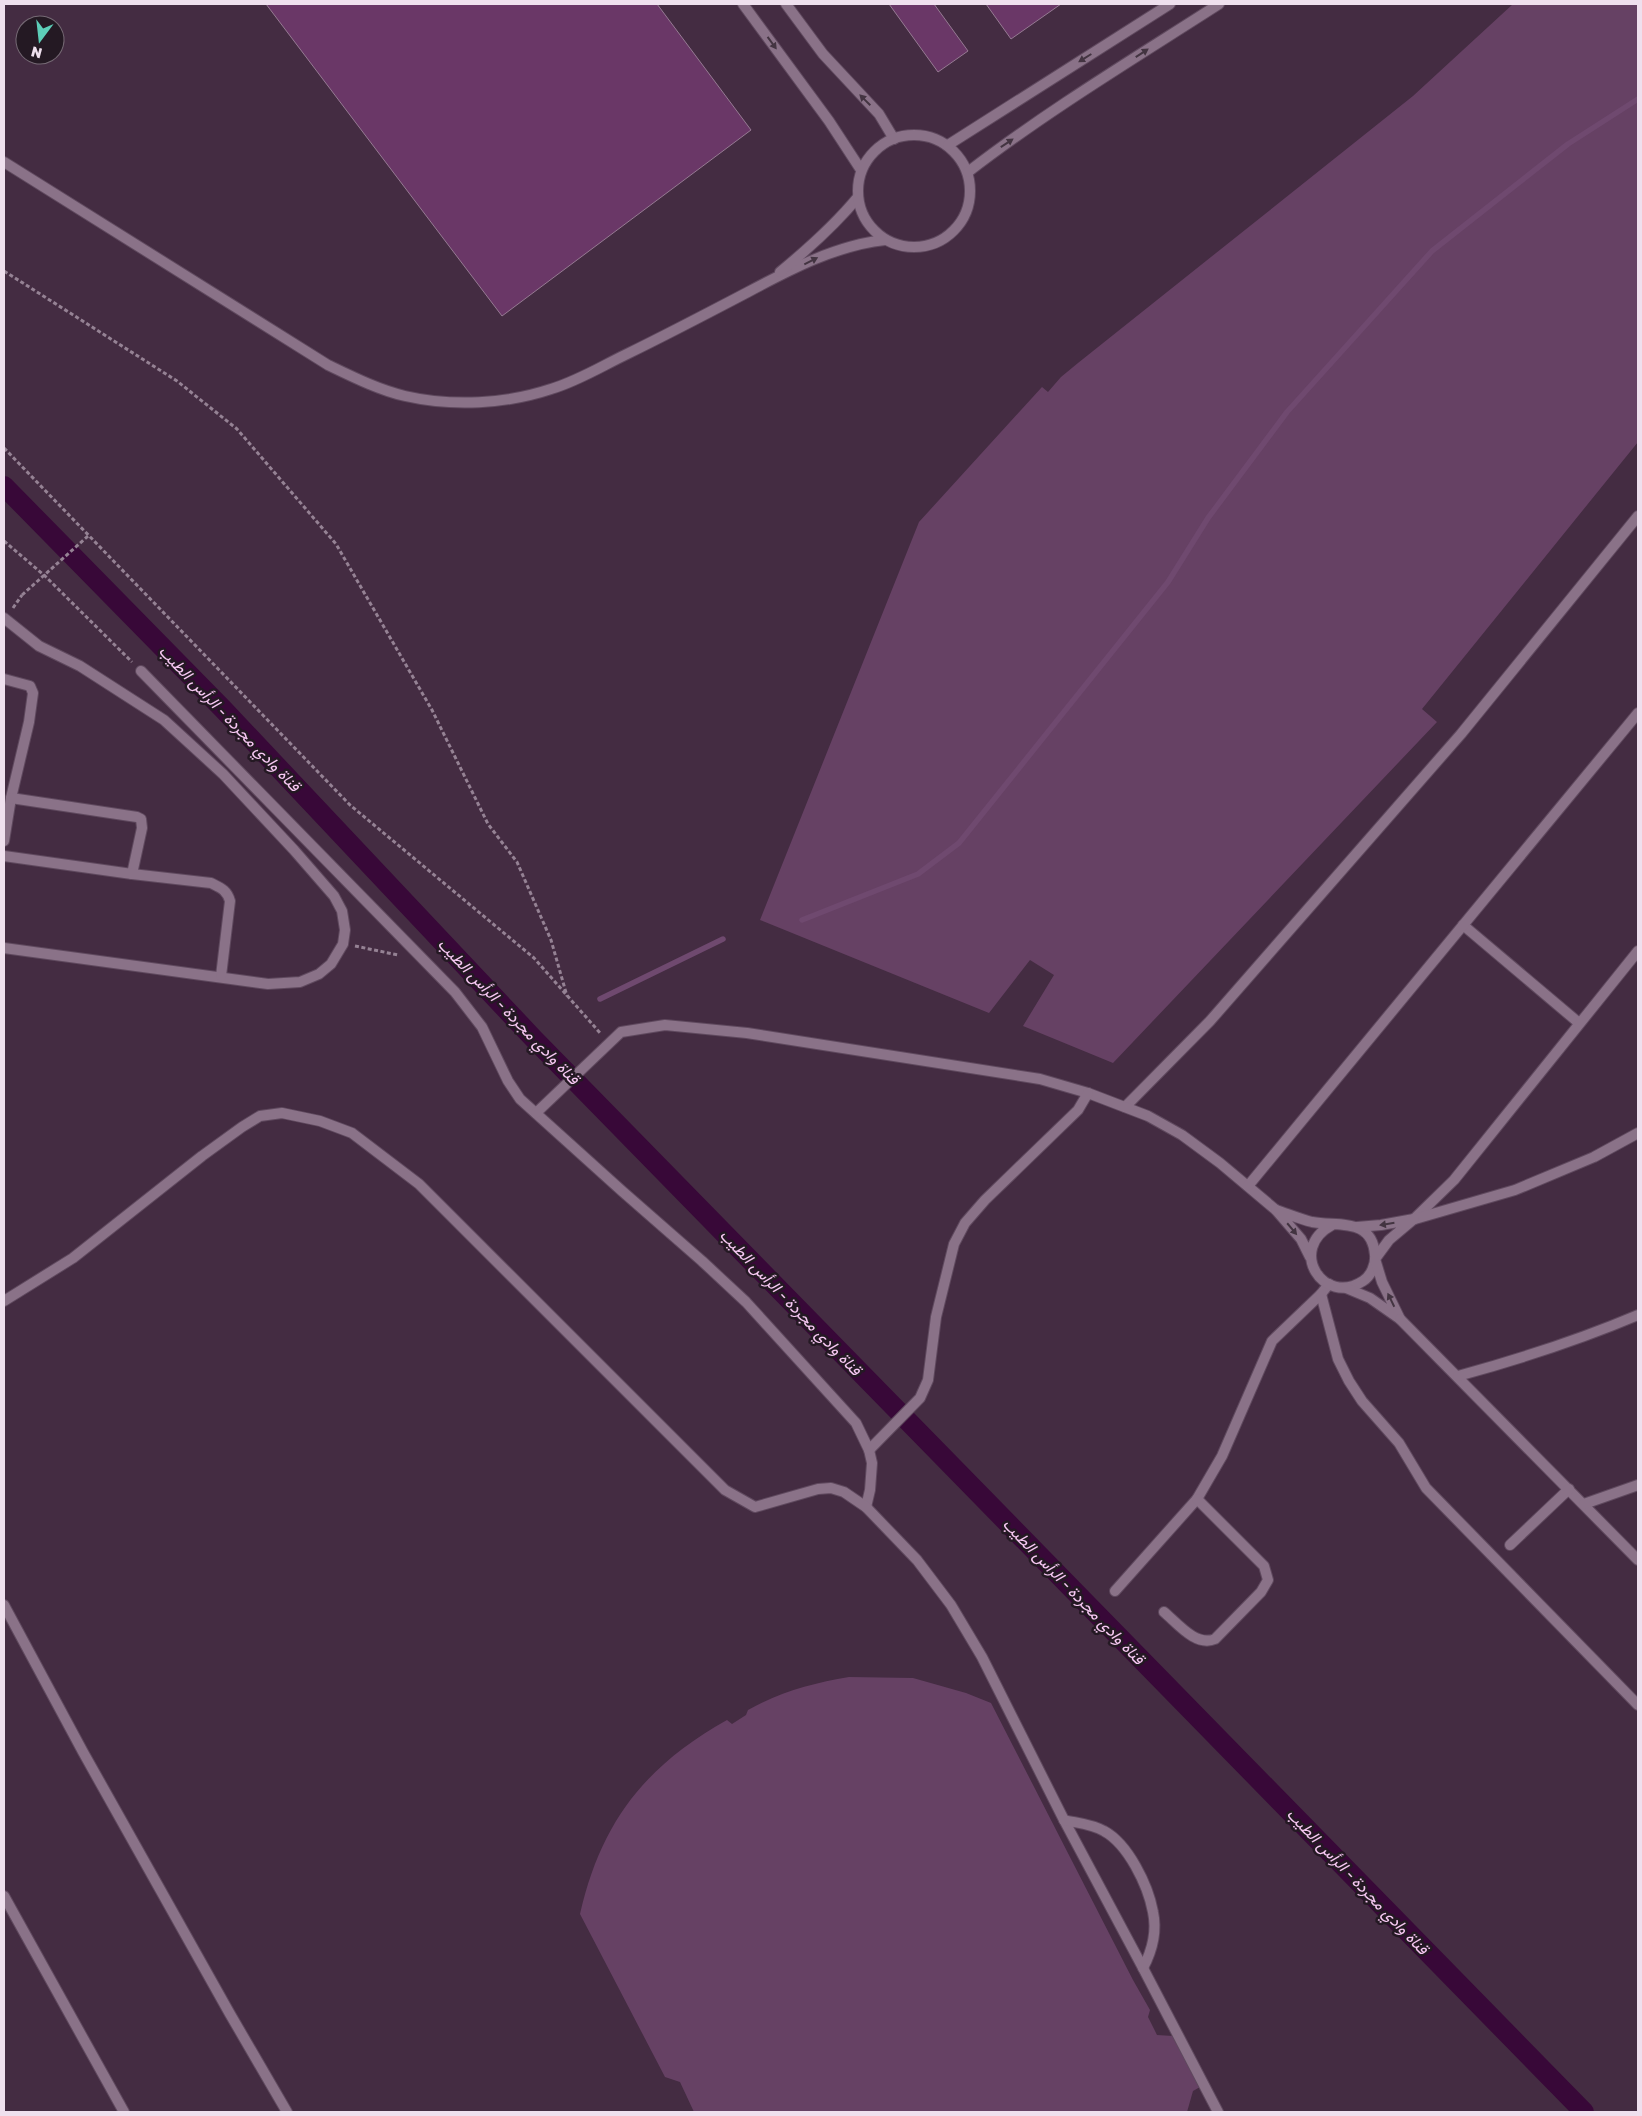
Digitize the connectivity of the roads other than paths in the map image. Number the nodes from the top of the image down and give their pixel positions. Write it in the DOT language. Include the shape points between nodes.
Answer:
graph roads {
  1 [pos="743,4"];
  2 [pos="786,4"];
  3 [pos="1170,4"];
  4 [pos="1219,4"];
  5 [pos="894,139"];
  6 [pos="948,146"];
  7 [pos="4,162"];
  8 [pos="860,170"];
  9 [pos="968,172"];
  10 [pos="858,197"];
  11 [pos="885,240"];
  12 [pos="767,282"];
  13 [pos="1638,516"];
  14 [pos="4,618"];
  15 [pos="142,671"];
  16 [pos="4,679"];
  17 [pos="1638,713"];
  18 [pos="11,798"];
  19 [pos="4,841"];
  20 [pos="4,856"];
  21 [pos="132,874"];
  22 [pos="1463,925"];
  23 [pos="4,948"];
  24 [pos="1638,951"];
  25 [pos="221,976"];
  26 [pos="1579,1023"];
  27 [pos="1088,1093"];
  28 [pos="1125,1107"];
  29 [pos="536,1113"];
  30 [pos="1638,1133"];
  31 [pos="1248,1186"];
  32 [pos="1276,1210"];
  33 [pos="1414,1219"];
  34 [pos="1332,1225"];
  35 [pos="1357,1227"];
  36 [pos="1310,1257"];
  37 [pos="1376,1259"];
  38 [pos="1329,1284"];
  39 [pos="1346,1288"];
  40 [pos="1321,1294"];
  41 [pos="4,1301"];
  42 [pos="1638,1315"];
  43 [pos="1400,1319"];
  44 [pos="1458,1376"];
  45 [pos="869,1450"];
  46 [pos="1638,1485"];
  47 [pos="1569,1489"];
  48 [pos="1197,1499"];
  49 [pos="1584,1504"];
  50 [pos="866,1507"];
  51 [pos="1510,1545"];
  52 [pos="1638,1560"];
  53 [pos="1115,1591"];
  54 [pos="4,1605"];
  55 [pos="1164,1612"];
  56 [pos="1638,1704"];
  57 [pos="1064,1820"];
  58 [pos="4,1896"];
  59 [pos="1143,1968"];
  60 [pos="124,2112"];
  61 [pos="288,2112"];
  62 [pos="1218,2112"];
  1 -- 8 [label="street, one-way" via="829,121"];
  5 -- 2 [label="street, one-way" via="879,114 823,54"];
  3 -- 6 [label="street, one-way"];
  9 -- 4 [label="street, one-way" via="1109,74"];
  5 -- 6 [label="street" via="908,135 929,137"];
  5 -- 8 [label="street" via="882,146"];
  6 -- 9 [label="street"];
  7 -- 12 [label="street" via="328,365 406,396 478,402 517,399 553,389"];
  8 -- 10 [label="street"];
  9 -- 11 [label="street" via="972,195 967,214 954,233 934,245 918,248 899,246"];
  10 -- 11 [label="street" via="867,221"];
  10 -- 12 [label="street" via="804,253"];
  12 -- 11 [label="street, one-way" via="826,254"];
  13 -- 28 [label="street" via="1461,734 1210,1022"];
  14 -- 25 [label="street" via="39,646 80,666 164,720 222,774 334,896 344,920 343,944 331,964 320,974 300,982 268,984"];
  15 -- 29 [label="street" via="469,1009 520,1099"];
  16 -- 18 [label="street" via="30,686 34,693"];
  17 -- 22 [label="street"];
  18 -- 19 [label="street"];
  18 -- 21 [label="street" via="141,819"];
  20 -- 21 [label="street"];
  21 -- 25 [label="street" via="211,883 228,894 230,908"];
  22 -- 26 [label="street"];
  22 -- 31 [label="street"];
  23 -- 25 [label="street"];
  24 -- 26 [label="street"];
  26 -- 33 [label="street" via="1454,1180"];
  27 -- 28 [label="street"];
  27 -- 29 [label="street" via="1040,1079 747,1034 665,1025 621,1032"];
  27 -- 45 [label="street" via="1078,1110 985,1200 966,1224 954,1244 936,1317 928,1380 920,1398"];
  28 -- 31 [label="street" via="1182,1136"];
  29 -- 45 [label="street" via="746,1302 856,1423"];
  30 -- 33 [label="street" via="1594,1157 1515,1190"];
  31 -- 32 [label="street"];
  32 -- 34 [label="street"];
  32 -- 36 [label="street, one-way" via="1301,1239"];
  33 -- 35 [label="street, one-way"];
  33 -- 37 [label="street" via="1389,1240"];
  34 -- 35 [label="street" via="1342,1223"];
  34 -- 36 [label="street" via="1316,1237"];
  35 -- 37 [label="street" via="1370,1237"];
  36 -- 38 [label="street" via="1318,1276"];
  37 -- 39 [label="street" via="1366,1279"];
  43 -- 37 [label="street, one-way" via="1382,1282"];
  38 -- 39 [label="street"];
  38 -- 40 [label="street"];
  39 -- 43 [label="street" via="1370,1298"];
  40 -- 48 [label="street" via="1272,1341 1222,1456"];
  40 -- 56 [label="street" via="1338,1359 1349,1381 1400,1444 1426,1488"];
  41 -- 50 [label="street" via="73,1258 242,1127 269,1114 300,1116 352,1133 419,1184 725,1490 755,1507 831,1488 844,1492"];
  42 -- 44 [label="street" via="1525,1358"];
  43 -- 44 [label="street"];
  44 -- 47 [label="street"];
  45 -- 50 [label="street" via="872,1477"];
  46 -- 49 [label="street"];
  47 -- 49 [label="street"];
  47 -- 51 [label="street"];
  48 -- 53 [label="street"];
  48 -- 55 [label="street" via="1264,1566 1268,1580 1262,1592 1210,1641 1199,1640"];
  49 -- 52 [label="street"];
  50 -- 57 [label="street" via="916,1560 951,1604"];
  54 -- 61 [label="street" via="234,2022"];
  57 -- 59 [label="street"];
  57 -- 59 [label="street" via="1105,1831 1131,1858 1154,1912 1153,1945"];
  58 -- 60 [label="street"];
  59 -- 62 [label="street"];
}
